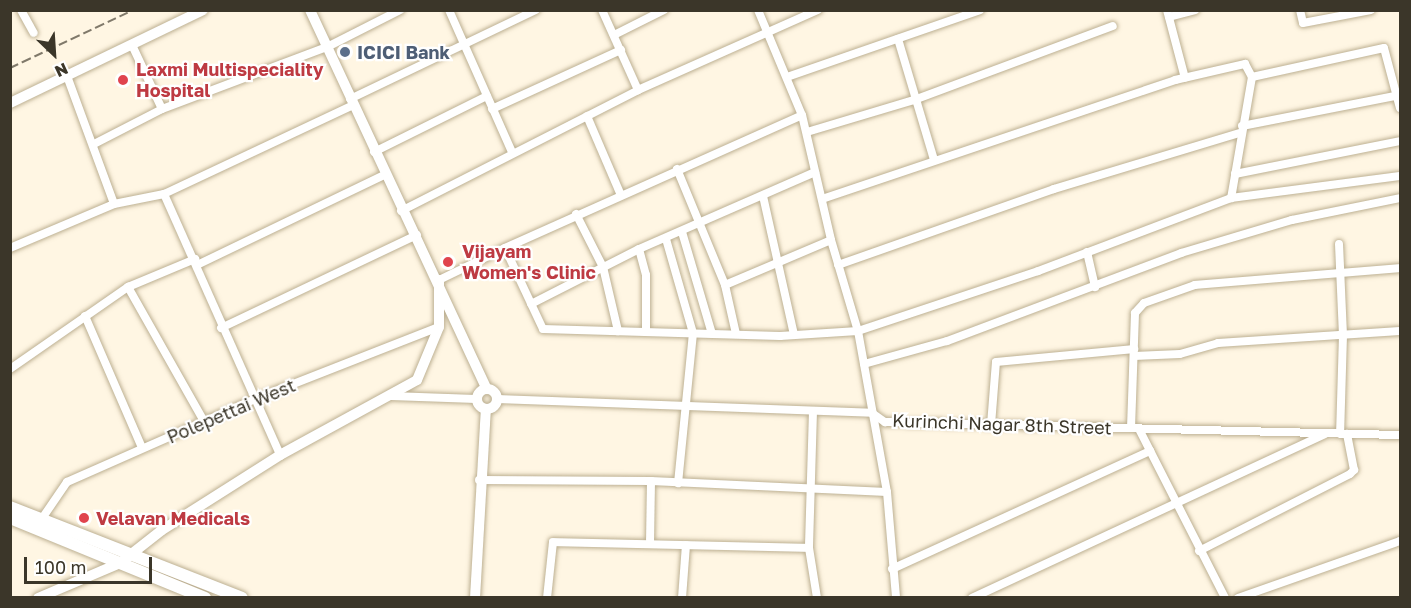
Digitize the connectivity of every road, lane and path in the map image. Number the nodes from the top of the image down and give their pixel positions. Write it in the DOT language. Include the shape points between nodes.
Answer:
graph roads {
  1 [pos="21,10"];
  2 [pos="203,10"];
  3 [pos="310,10"];
  4 [pos="400,10"];
  5 [pos="449,10"];
  6 [pos="602,10"];
  7 [pos="664,10"];
  8 [pos="758,10"];
  9 [pos="818,10"];
  10 [pos="980,10"];
  11 [pos="1195,10"];
  12 [pos="1300,10"];
  13 [pos="1371,10"];
  14 [pos="533,11"];
  15 [pos="1168,14"];
  16 [pos="1113,26"];
  17 [pos="34,33"];
  18 [pos="768,33"];
  19 [pos="614,35"];
  20 [pos="898,39"];
  21 [pos="132,45"];
  22 [pos="461,45"];
  23 [pos="327,47"];
  24 [pos="621,50"];
  25 [pos="67,76"];
  26 [pos="787,77"];
  27 [pos="1252,77"];
  28 [pos="1185,78"];
  29 [pos="638,90"];
  30 [pos="1399,95"];
  31 [pos="487,96"];
  32 [pos="914,100"];
  33 [pos="352,102"];
  34 [pos="10,103"];
  35 [pos="1401,108"];
  36 [pos="492,109"];
  37 [pos="162,110"];
  38 [pos="802,115"];
  39 [pos="587,116"];
  40 [pos="1241,129"];
  41 [pos="807,132"];
  42 [pos="1401,141"];
  43 [pos="94,144"];
  44 [pos="374,152"];
  45 [pos="512,152"];
  46 [pos="934,160"];
  47 [pos="677,169"];
  48 [pos="815,172"];
  49 [pos="1234,174"];
  50 [pos="384,175"];
  51 [pos="1401,176"];
  52 [pos="620,193"];
  53 [pos="164,194"];
  54 [pos="763,196"];
  55 [pos="1231,198"];
  56 [pos="1401,198"];
  57 [pos="822,199"];
  58 [pos="114,204"];
  59 [pos="401,211"];
  60 [pos="576,214"];
  61 [pos="699,224"];
  62 [pos="682,232"];
  63 [pos="417,235"];
  64 [pos="666,239"];
  65 [pos="831,240"];
  66 [pos="1339,244"];
  67 [pos="10,248"];
  68 [pos="505,248"];
  69 [pos="639,249"];
  70 [pos="1087,252"];
  71 [pos="196,262"];
  72 [pos="780,262"];
  73 [pos="838,264"];
  74 [pos="603,267"];
  75 [pos="1401,268"];
  76 [pos="1341,273"];
  77 [pos="439,280"];
  78 [pos="725,285"];
  79 [pos="128,287"];
  80 [pos="1095,287"];
  81 [pos="531,304"];
  82 [pos="85,316"];
  83 [pos="220,327"];
  84 [pos="439,327"];
  85 [pos="618,331"];
  86 [pos="858,331"];
  87 [pos="1401,331"];
  88 [pos="646,332"];
  89 [pos="693,333"];
  90 [pos="712,334"];
  91 [pos="736,334"];
  92 [pos="794,335"];
  93 [pos="1343,335"];
  94 [pos="1134,352"];
  95 [pos="864,364"];
  96 [pos="10,369"];
  97 [pos="487,389"];
  98 [pos="390,396"];
  99 [pos="255,399"];
  100 [pos="477,399"];
  101 [pos="497,399"];
  102 [pos="684,406"];
  103 [pos="486,409"];
  104 [pos="813,411"];
  105 [pos="872,413"];
  106 [pos="205,423"];
  107 [pos="991,425"];
  108 [pos="1135,428"];
  109 [pos="1326,433"];
  110 [pos="1344,434"];
  111 [pos="1401,435"];
  112 [pos="142,448"];
  113 [pos="1150,451"];
  114 [pos="280,455"];
  115 [pos="479,480"];
  116 [pos="651,481"];
  117 [pos="678,483"];
  118 [pos="811,489"];
  119 [pos="887,492"];
  120 [pos="1177,500"];
  121 [pos="10,507"];
  122 [pos="10,518"];
  123 [pos="41,520"];
  124 [pos="1401,541"];
  125 [pos="650,544"];
  126 [pos="686,545"];
  127 [pos="809,548"];
  128 [pos="1199,551"];
  129 [pos="133,553"];
  130 [pos="120,563"];
  131 [pos="892,569"];
  132 [pos="38,597"];
  133 [pos="205,597"];
  134 [pos="242,597"];
  135 [pos="475,597"];
  136 [pos="547,597"];
  137 [pos="682,597"];
  138 [pos="817,597"];
  139 [pos="896,597"];
  140 [pos="972,597"];
  141 [pos="1225,597"];
  142 [pos="1238,597"];
  1 -- 17 [label="street"];
  2 -- 21 [label="main road"];
  3 -- 23 [label="main road"];
  4 -- 23 [label="street"];
  5 -- 22 [label="street"];
  6 -- 19 [label="street"];
  7 -- 19 [label="street"];
  8 -- 18 [label="street"];
  9 -- 18 [label="street"];
  10 -- 20 [label="street"];
  11 -- 15 [label="street"];
  12 -- 13 [label="street" via="1303,23"];
  14 -- 22 [label="street"];
  15 -- 28 [label="street"];
  16 -- 32 [label="street"];
  18 -- 26 [label="street"];
  18 -- 29 [label="street"];
  19 -- 24 [label="street"];
  20 -- 26 [label="street"];
  20 -- 32 [label="street"];
  21 -- 25 [label="main road"];
  21 -- 37 [label="street"];
  22 -- 31 [label="street"];
  22 -- 33 [label="street"];
  23 -- 33 [label="main road"];
  23 -- 37 [label="street"];
  24 -- 29 [label="street"];
  24 -- 36 [label="street"];
  25 -- 34 [label="main road"];
  25 -- 43 [label="street"];
  26 -- 38 [label="street"];
  27 -- 28 [label="street" via="1245,64"];
  27 -- 30 [label="street" via="1384,48"];
  27 -- 40 [label="street"];
  28 -- 46 [label="street"];
  29 -- 39 [label="street"];
  30 -- 35 [label="street"];
  30 -- 40 [label="street"];
  31 -- 36 [label="street"];
  31 -- 44 [label="street"];
  32 -- 41 [label="street"];
  32 -- 46 [label="street"];
  33 -- 44 [label="main road"];
  33 -- 53 [label="street"];
  36 -- 45 [label="street"];
  37 -- 43 [label="street"];
  38 -- 41 [label="street"];
  38 -- 47 [label="street"];
  39 -- 45 [label="street"];
  39 -- 52 [label="street"];
  40 -- 49 [label="street"];
  40 -- 73 [label="street"];
  41 -- 48 [label="street"];
  42 -- 49 [label="street"];
  43 -- 58 [label="street"];
  44 -- 50 [label="main road"];
  45 -- 59 [label="street"];
  46 -- 57 [label="street"];
  47 -- 52 [label="street"];
  47 -- 61 [label="street"];
  48 -- 54 [label="street"];
  48 -- 57 [label="street"];
  49 -- 55 [label="street"];
  50 -- 59 [label="main road"];
  50 -- 71 [label="street"];
  51 -- 55 [label="street" via="1320,190"];
  52 -- 60 [label="street"];
  53 -- 58 [label="street"];
  53 -- 71 [label="street"];
  54 -- 61 [label="street"];
  54 -- 72 [label="street"];
  55 -- 70 [label="street"];
  56 -- 80 [label="street" via="1292,220 1181,253"];
  57 -- 65 [label="street"];
  58 -- 67 [label="street"];
  59 -- 63 [label="main road"];
  60 -- 68 [label="street"];
  60 -- 74 [label="street"];
  61 -- 62 [label="street"];
  61 -- 78 [label="street"];
  62 -- 64 [label="street"];
  62 -- 90 [label="street"];
  63 -- 77 [label="main road"];
  63 -- 83 [label="street"];
  64 -- 69 [label="street"];
  64 -- 89 [label="street"];
  65 -- 72 [label="street"];
  65 -- 73 [label="street"];
  66 -- 76 [label="street"];
  68 -- 77 [label="street"];
  68 -- 81 [label="street"];
  69 -- 74 [label="street"];
  69 -- 88 [label="street" via="646,275"];
  70 -- 80 [label="street"];
  70 -- 86 [label="street"];
  71 -- 79 [label="street"];
  71 -- 83 [label="street"];
  72 -- 78 [label="street"];
  72 -- 92 [label="street"];
  73 -- 86 [label="street"];
  74 -- 81 [label="street"];
  74 -- 85 [label="street"];
  75 -- 76 [label="street"];
  76 -- 93 [label="street"];
  76 -- 94 [label="street" via="1195,285 1178,290 1138,307"];
  77 -- 84 [label="main road"];
  77 -- 97 [label="main road"];
  78 -- 91 [label="street"];
  79 -- 82 [label="street"];
  79 -- 106 [label="street"];
  80 -- 95 [label="street" via="947,342"];
  81 -- 85 [label="street" via="543,329"];
  82 -- 96 [label="street"];
  82 -- 112 [label="street"];
  83 -- 99 [label="street"];
  84 -- 98 [label="main road" via="417,380"];
  84 -- 99 [label="street, Polepettai West"];
  85 -- 88 [label="street"];
  86 -- 92 [label="street"];
  86 -- 95 [label="street"];
  87 -- 93 [label="street"];
  88 -- 89 [label="street"];
  89 -- 90 [label="street"];
  89 -- 102 [label="street"];
  90 -- 91 [label="street"];
  91 -- 92 [label="street"];
  93 -- 94 [label="street" via="1218,343 1180,354"];
  93 -- 110 [label="street"];
  94 -- 107 [label="street" via="996,362"];
  94 -- 108 [label="street"];
  95 -- 105 [label="street"];
  97 -- 100 [label="main road"];
  97 -- 101 [label="main road"];
  98 -- 100 [label="street"];
  98 -- 114 [label="main road"];
  99 -- 106 [label="street, Polepettai West"];
  99 -- 114 [label="street"];
  100 -- 103 [label="main road"];
  101 -- 102 [label="street, Kurinchi Nagar 8th Street"];
  101 -- 103 [label="main road" via="494,406"];
  102 -- 104 [label="street, Kurinchi Nagar 8th Street"];
  102 -- 117 [label="street"];
  103 -- 115 [label="main road"];
  104 -- 105 [label="street, Kurinchi Nagar 8th Street"];
  104 -- 118 [label="street"];
  105 -- 107 [label="street, Kurinchi Nagar 8th Street" via="885,422"];
  105 -- 119 [label="street"];
  106 -- 112 [label="street, Polepettai West"];
  107 -- 108 [label="street, Kurinchi Nagar 8th Street"];
  108 -- 109 [label="street, Kurinchi Nagar 8th Street"];
  108 -- 113 [label="street"];
  109 -- 110 [label="street, Kurinchi Nagar 8th Street"];
  109 -- 120 [label="street"];
  110 -- 111 [label="street, Kurinchi Nagar 8th Street"];
  110 -- 128 [label="street" via="1354,470 1350,474"];
  112 -- 123 [label="street, Polepettai West" via="67,482"];
  113 -- 120 [label="street"];
  113 -- 131 [label="street"];
  114 -- 129 [label="main road"];
  115 -- 116 [label="street"];
  115 -- 135 [label="main road"];
  116 -- 117 [label="street"];
  116 -- 125 [label="street"];
  117 -- 118 [label="street"];
  118 -- 119 [label="street"];
  118 -- 127 [label="street"];
  119 -- 131 [label="street"];
  120 -- 128 [label="street"];
  120 -- 140 [label="street"];
  121 -- 123 [label="main road"];
  122 -- 130 [label="main road"];
  123 -- 129 [label="main road"];
  124 -- 142 [label="street"];
  125 -- 126 [label="street"];
  125 -- 136 [label="street" via="553,542"];
  126 -- 127 [label="street"];
  126 -- 137 [label="street"];
  127 -- 138 [label="street"];
  128 -- 141 [label="street"];
  129 -- 130 [label="main road"];
  129 -- 134 [label="main road"];
  130 -- 132 [label="main road"];
  130 -- 133 [label="main road"];
  131 -- 139 [label="street"];
}
